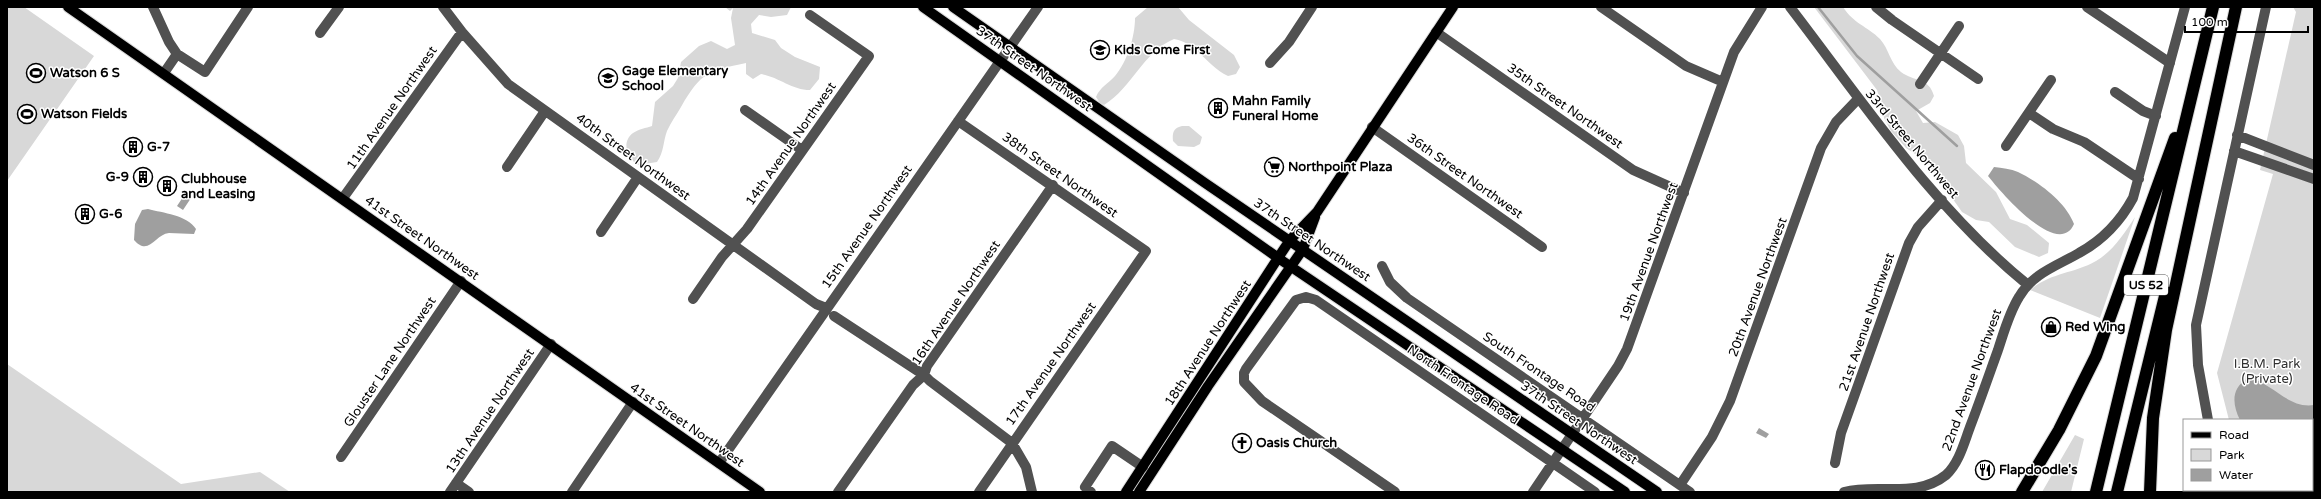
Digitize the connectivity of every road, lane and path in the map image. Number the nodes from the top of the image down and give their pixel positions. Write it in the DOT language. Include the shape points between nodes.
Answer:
graph roads {
  1 [pos="68,7"];
  2 [pos="153,7"];
  3 [pos="248,7"];
  4 [pos="339,7"];
  5 [pos="443,7"];
  6 [pos="923,7"];
  7 [pos="953,7"];
  8 [pos="1038,7"];
  9 [pos="1312,7"];
  10 [pos="1453,7"];
  11 [pos="1601,7"];
  12 [pos="1762,7"];
  13 [pos="1790,7"];
  14 [pos="1876,7"];
  15 [pos="2087,7"];
  16 [pos="2184,7"];
  17 [pos="2213,7"];
  18 [pos="2236,7"];
  19 [pos="2266,7"];
  20 [pos="810,15"];
  21 [pos="1959,26"];
  22 [pos="462,32"];
  23 [pos="1436,32"];
  24 [pos="320,33"];
  25 [pos="1011,46"];
  26 [pos="1941,53"];
  27 [pos="177,54"];
  28 [pos="1000,60"];
  29 [pos="2170,63"];
  30 [pos="1270,64"];
  31 [pos="164,73"];
  32 [pos="1978,78"];
  33 [pos="2196,79"];
  34 [pos="2051,80"];
  35 [pos="1723,82"];
  36 [pos="1920,84"];
  37 [pos="2219,88"];
  38 [pos="2115,92"];
  39 [pos="1858,99"];
  40 [pos="745,110"];
  41 [pos="545,111"];
  42 [pos="2029,113"];
  43 [pos="2156,116"];
  44 [pos="958,121"];
  45 [pos="1372,127"];
  46 [pos="2237,136"];
  47 [pos="2006,146"];
  48 [pos="802,150"];
  49 [pos="2234,151"];
  50 [pos="2314,165"];
  51 [pos="507,167"];
  52 [pos="638,177"];
  53 [pos="2139,179"];
  54 [pos="2314,179"];
  55 [pos="1053,185"];
  56 [pos="1684,193"];
  57 [pos="343,198"];
  58 [pos="1942,200"];
  59 [pos="1317,212"];
  60 [pos="601,232"];
  61 [pos="1290,240"];
  62 [pos="734,245"];
  63 [pos="1542,247"];
  64 [pos="1303,249"];
  65 [pos="1146,251"];
  66 [pos="1278,258"];
  67 [pos="1382,266"];
  68 [pos="1291,267"];
  69 [pos="461,281"];
  70 [pos="2028,285"];
  71 [pos="693,299"];
  72 [pos="826,308"];
  73 [pos="834,316"];
  74 [pos="551,344"];
  75 [pos="924,375"];
  76 [pos="633,402"];
  77 [pos="1584,418"];
  78 [pos="2208,419"];
  79 [pos="1572,434"];
  80 [pos="1012,443"];
  81 [pos="1561,450"];
  82 [pos="341,457"];
  83 [pos="719,463"];
  84 [pos="1553,463"];
  85 [pos="1835,463"];
  86 [pos="1143,467"];
  87 [pos="456,483"];
  88 [pos="1680,485"];
  89 [pos="450,492"];
  90 [pos="469,492"];
  91 [pos="572,492"];
  92 [pos="760,492"];
  93 [pos="838,492"];
  94 [pos="979,492"];
  95 [pos="1032,492"];
  96 [pos="1091,492"];
  97 [pos="1126,492"];
  98 [pos="1139,492"];
  99 [pos="1395,492"];
  100 [pos="1533,492"];
  101 [pos="1596,492"];
  102 [pos="1625,492"];
  103 [pos="1657,492"];
  104 [pos="1690,492"];
  105 [pos="1844,492"];
  106 [pos="2022,492"];
  107 [pos="2096,492"];
  108 [pos="2116,492"];
  109 [pos="2150,492"];
  1 -- 31 [label="main road, 41st Street Northwest"];
  2 -- 27 [label="street"];
  3 -- 27 [label="street" via="205,72"];
  4 -- 24 [label="street"];
  5 -- 22 [label="street, 40th Street Northwest"];
  6 -- 28 [label="main road, 37th Street Northwest"];
  7 -- 25 [label="main road, 37th Street Northwest"];
  8 -- 25 [label="street, 15th Avenue Northwest"];
  9 -- 30 [label="street" via="1289,42"];
  10 -- 23 [label="main road, 18th Avenue Northwest"];
  11 -- 35 [label="street" via="1686,66"];
  12 -- 35 [label="street, 19th Avenue Northwest" via="1739,43"];
  13 -- 39 [label="street, 33rd Street Northwest"];
  14 -- 26 [label="street"];
  15 -- 29 [label="street"];
  16 -- 29 [label="street, 22nd Avenue Northwest"];
  17 -- 33 [label="highway, US 52"];
  18 -- 37 [label="highway, US 52"];
  19 -- 46 [label="street"];
  20 -- 48 [label="street, 14th Avenue Northwest" via="869,56"];
  21 -- 26 [label="street"];
  22 -- 41 [label="street, 40th Street Northwest" via="500,76"];
  22 -- 57 [label="street, 11th Avenue Northwest"];
  23 -- 45 [label="main road, 18th Avenue Northwest"];
  23 -- 56 [label="street, 35th Street Northwest" via="1633,170"];
  25 -- 28 [label="street, 15th Avenue Northwest"];
  25 -- 61 [label="main road, 37th Street Northwest"];
  26 -- 32 [label="street"];
  26 -- 36 [label="street"];
  27 -- 31 [label="street"];
  28 -- 44 [label="street, 15th Avenue Northwest"];
  28 -- 66 [label="main road, 37th Street Northwest"];
  29 -- 43 [label="street, 22nd Avenue Northwest"];
  31 -- 57 [label="main road, 41st Street Northwest"];
  33 -- 106 [label="highway" via="2096,356 2069,412"];
  33 -- 107 [label="highway, US 52"];
  34 -- 42 [label="street"];
  35 -- 56 [label="street, 19th Avenue Northwest"];
  37 -- 108 [label="highway, US 52"];
  37 -- 109 [label="highway" via="2160,365 2153,418"];
  38 -- 43 [label="street" via="2143,111"];
  39 -- 58 [label="street, 33rd Street Northwest"];
  39 -- 88 [label="street, 20th Avenue Northwest" via="1836,122 1821,148 1730,401 1712,437"];
  40 -- 48 [label="street"];
  41 -- 51 [label="street"];
  41 -- 52 [label="street, 40th Street Northwest"];
  42 -- 47 [label="street"];
  42 -- 53 [label="street" via="2053,129 2084,142"];
  43 -- 53 [label="street, 22nd Avenue Northwest"];
  44 -- 55 [label="street, 38th Street Northwest"];
  44 -- 72 [label="street, 15th Avenue Northwest"];
  45 -- 59 [label="main road, 18th Avenue Northwest"];
  45 -- 63 [label="street, 36th Street Northwest"];
  46 -- 49 [label="street"];
  46 -- 50 [label="street"];
  48 -- 62 [label="street, 14th Avenue Northwest"];
  49 -- 54 [label="street"];
  49 -- 78 [label="street" via="2196,325 2198,365"];
  52 -- 60 [label="street"];
  52 -- 62 [label="street, 40th Street Northwest"];
  53 -- 70 [label="street, 22nd Avenue Northwest" via="2126,210 2111,230 2079,254 2046,270"];
  55 -- 65 [label="street, 38th Street Northwest"];
  55 -- 75 [label="street, 16th Avenue Northwest" via="926,366"];
  56 -- 77 [label="street, 19th Avenue Northwest" via="1627,349"];
  57 -- 69 [label="main road, 41st Street Northwest"];
  58 -- 70 [label="street, 33rd Street Northwest" via="1984,246"];
  58 -- 85 [label="street, 21st Avenue Northwest" via="1918,227 1908,243 1842,433"];
  59 -- 61 [label="main road, 18th Avenue Northwest"];
  59 -- 64 [label="main road, 18th Avenue Northwest"];
  61 -- 64 [label="main road, 37th Street Northwest"];
  61 -- 66 [label="main road, 18th Avenue Northwest"];
  62 -- 71 [label="street, 14th Avenue Northwest" via="722,257"];
  62 -- 72 [label="street, 40th Street Northwest"];
  64 -- 68 [label="main road, 18th Avenue Northwest"];
  64 -- 79 [label="main road, 37th Street Northwest"];
  65 -- 80 [label="street, 17th Avenue Northwest"];
  66 -- 68 [label="main road, 37th Street Northwest"];
  66 -- 86 [label="main road, 18th Avenue Northwest"];
  67 -- 77 [label="street, South Frontage Road" via="1390,282 1407,298"];
  68 -- 81 [label="main road, 37th Street Northwest"];
  68 -- 98 [label="main road, 18th Avenue Northwest" via="1208,386"];
  69 -- 74 [label="main road, 41st Street Northwest"];
  69 -- 82 [label="street, Glouster Lane Northwest"];
  70 -- 105 [label="street, 22nd Avenue Northwest" via="2014,305 1953,467 1934,482 1916,489 1864,489"];
  72 -- 83 [label="street, 15th Avenue Northwest"];
  73 -- 75 [label="street"];
  74 -- 76 [label="main road, 41st Street Northwest"];
  74 -- 87 [label="street, 13th Avenue Northwest"];
  75 -- 80 [label="street"];
  75 -- 93 [label="street, 16th Avenue Northwest" via="913,385"];
  76 -- 83 [label="main road, 41st Street Northwest"];
  76 -- 91 [label="street"];
  77 -- 79 [label="street, 19th Avenue Northwest"];
  77 -- 88 [label="street, South Frontage Road"];
  79 -- 81 [label="street, 19th Avenue Northwest"];
  79 -- 103 [label="main road, 37th Street Northwest"];
  80 -- 94 [label="street, 17th Avenue Northwest"];
  80 -- 95 [label="street" via="1026,466"];
  81 -- 84 [label="street, 19th Avenue Northwest"];
  81 -- 102 [label="main road, 37th Street Northwest"];
  83 -- 92 [label="main road, 41st Street Northwest"];
  84 -- 99 [label="street, North Frontage Road" via="1316,300 1306,296 1292,303 1246,369 1244,382 1262,400"];
  84 -- 100 [label="street, 19th Avenue Northwest"];
  84 -- 101 [label="street, North Frontage Road"];
  86 -- 96 [label="street" via="1112,446 1085,487"];
  86 -- 97 [label="main road, 18th Avenue Northwest"];
  87 -- 89 [label="street, 13th Avenue Northwest"];
  87 -- 90 [label="street"];
  88 -- 104 [label="street, South Frontage Road"];
}
